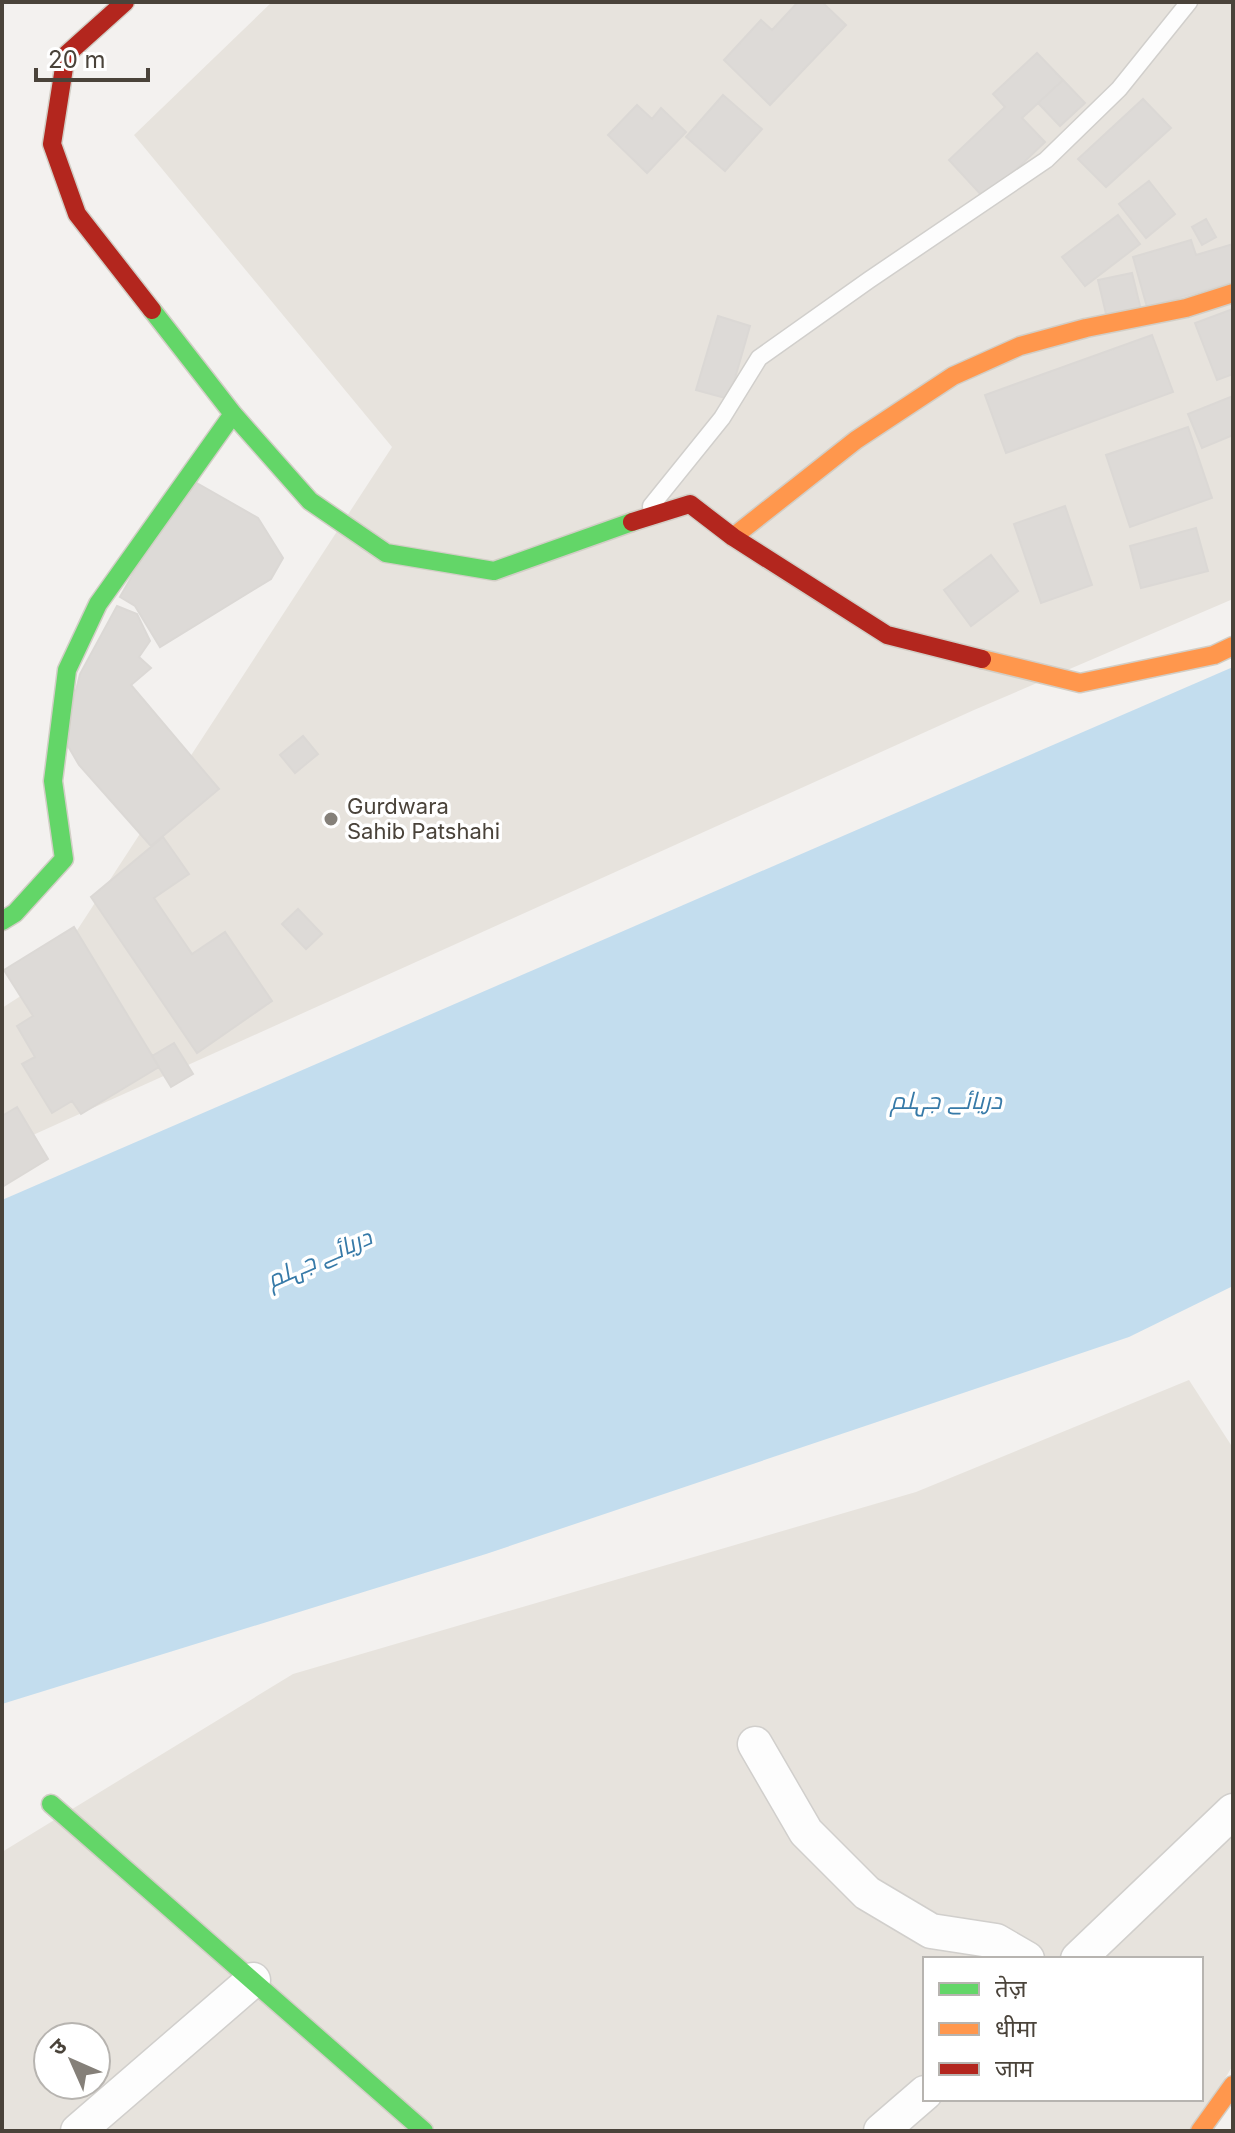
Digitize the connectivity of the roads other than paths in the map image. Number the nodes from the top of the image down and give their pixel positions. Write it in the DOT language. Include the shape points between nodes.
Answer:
graph roads {
  1 [pos="125,2"];
  2 [pos="1189,2"];
  3 [pos="1233,293"];
  4 [pos="233,414"];
  5 [pos="640,519"];
  6 [pos="733,537"];
  7 [pos="1233,646"];
  8 [pos="2,921"];
  9 [pos="755,1744"];
  10 [pos="51,1804"];
  11 [pos="1233,1811"];
  12 [pos="1024,1957"];
  13 [pos="1080,1957"];
  14 [pos="253,1980"];
  15 [pos="1233,2085"];
  16 [pos="923,2095"];
  17 [pos="78,2131"];
  18 [pos="424,2131"];
  19 [pos="881,2131"];
  20 [pos="1200,2131"];
  1 -- 4 [label="main road" via="66,55 52,144 77,214"];
  2 -- 5 [label="lane" via="1119,89 1046,160 759,358 722,418"];
  3 -- 6 [label="main road" via="1020,346 953,376 856,440"];
  4 -- 5 [label="main road" via="310,501 386,553 494,571"];
  4 -- 8 [label="main road" via="98,604 67,670 53,781 64,859"];
  5 -- 6 [label="main road" via="690,504"];
  6 -- 7 [label="main road" via="887,635 1080,683 1214,655"];
  9 -- 12 [label="street" via="806,1832 867,1893 931,1931 996,1941"];
  10 -- 14 [label="main road"];
  11 -- 13 [label="street"];
  14 -- 17 [label="street"];
  14 -- 18 [label="main road"];
  15 -- 20 [label="main road"];
  16 -- 19 [label="street"];
}
